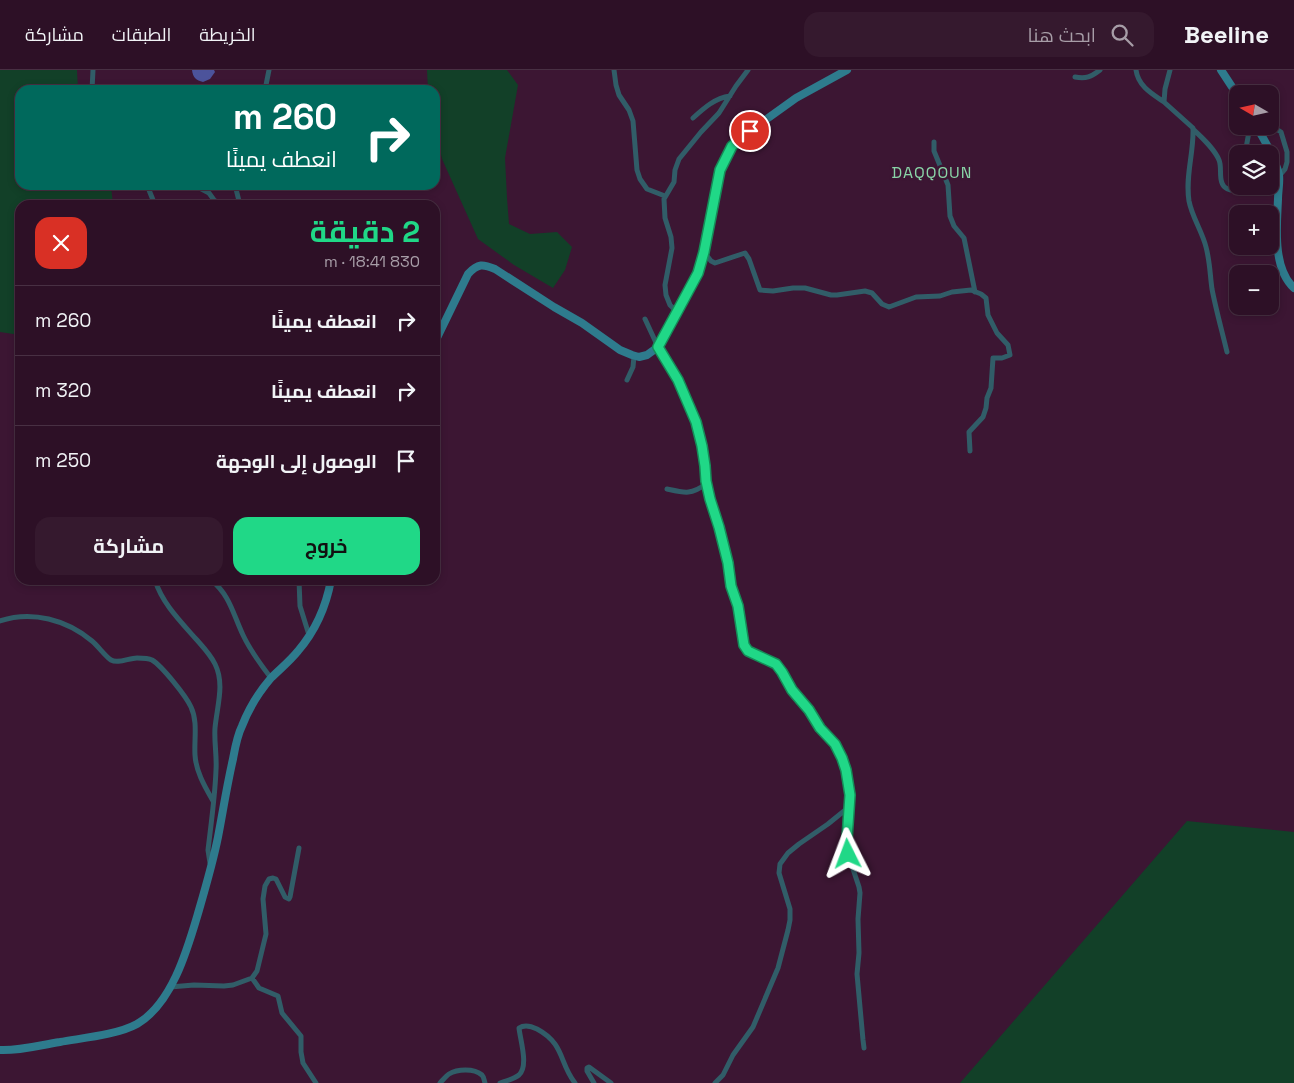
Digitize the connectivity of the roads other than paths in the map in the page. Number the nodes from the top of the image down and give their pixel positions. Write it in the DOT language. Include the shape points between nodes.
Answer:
graph roads {
  1 [pos="93,70"];
  2 [pos="269,70"];
  3 [pos="614,70"];
  4 [pos="748,70"];
  5 [pos="847,70"];
  6 [pos="1100,70"];
  7 [pos="1136,70"];
  8 [pos="1170,70"];
  9 [pos="1221,70"];
  10 [pos="1075,77"];
  11 [pos="92,85"];
  12 [pos="266,85"];
  13 [pos="1231,85"];
  14 [pos="730,96"];
  15 [pos="1164,102"];
  16 [pos="693,118"];
  17 [pos="1193,128"];
  18 [pos="1279,131"];
  19 [pos="934,142"];
  20 [pos="1279,176"];
  21 [pos="203,190"];
  22 [pos="1229,190"];
  23 [pos="1278,195"];
  24 [pos="665,196"];
  25 [pos="214,200"];
  26 [pos="704,252"];
  27 [pos="1294,288"];
  28 [pos="975,292"];
  29 [pos="677,312"];
  30 [pos="645,319"];
  31 [pos="440,332"];
  32 [pos="658,347"];
  33 [pos="1227,352"];
  34 [pos="634,356"];
  35 [pos="627,380"];
  36 [pos="970,451"];
  37 [pos="706,484"];
  38 [pos="667,490"];
  39 [pos="157,585"];
  40 [pos="216,585"];
  41 [pos="299,585"];
  42 [pos="330,585"];
  43 [pos="0,621"];
  44 [pos="309,636"];
  45 [pos="271,678"];
  46 [pos="213,801"];
  47 [pos="849,807"];
  48 [pos="299,848"];
  49 [pos="210,871"];
  50 [pos="252,978"];
  51 [pos="170,988"];
  52 [pos="864,1048"];
  53 [pos="0,1050"];
  54 [pos="316,1083"];
  55 [pos="440,1083"];
  56 [pos="485,1083"];
  57 [pos="500,1083"];
  58 [pos="575,1083"];
  59 [pos="594,1083"];
  60 [pos="611,1083"];
  61 [pos="715,1083"];
  1 -- 11 [label="street"];
  2 -- 12 [label="street"];
  3 -- 24 [label="street" via="619,94 633,121 640,179 647,188"];
  4 -- 14 [label="street"];
  5 -- 26 [label="main road" via="796,98 732,146 720,170"];
  6 -- 10 [label="street" via="1094,75"];
  7 -- 15 [label="street" via="1143,87"];
  8 -- 15 [label="street"];
  9 -- 13 [label="main road"];
  14 -- 16 [label="street" via="712,102"];
  14 -- 24 [label="street" via="679,159 674,182"];
  15 -- 17 [label="street"];
  17 -- 22 [label="street" via="1220,161 1222,183"];
  17 -- 33 [label="street" via="1189,201 1206,246"];
  18 -- 20 [label="street" via="1287,162"];
  19 -- 28 [label="street" via="934,151 948,185 950,216 964,238"];
  21 -- 25 [label="street"];
  23 -- 27 [label="main road" via="1279,258 1289,284"];
  24 -- 29 [label="street" via="665,218 672,248 666,295"];
  26 -- 28 [label="street" via="715,263 745,253 760,290 804,288 831,295 865,291 889,307 916,297"];
  26 -- 29 [label="main road" via="698,273"];
  28 -- 36 [label="street" via="986,298 988,315 1008,345 1010,355 994,358 991,388 983,417 969,432"];
  29 -- 32 [label="main road"];
  30 -- 32 [label="street"];
  31 -- 34 [label="main road" via="468,274 473,268 485,265"];
  32 -- 34 [label="main road" via="647,355"];
  32 -- 37 [label="street" via="678,380 696,422"];
  34 -- 35 [label="street"];
  37 -- 38 [label="street" via="697,491"];
  37 -- 47 [label="street" via="728,563 744,645 748,651 776,664 820,728 835,744 846,770"];
  39 -- 46 [label="street" via="163,599 209,654 219,676"];
  40 -- 45 [label="street" via="223,592 252,652"];
  41 -- 44 [label="street" via="300,606"];
  42 -- 44 [label="main road" via="323,611"];
  43 -- 46 [label="street" via="32,616 60,622 78,630 114,662 140,658 157,664 193,710 197,769"];
  44 -- 45 [label="main road" via="298,652"];
  45 -- 49 [label="main road" via="255,699 238,735"];
  46 -- 49 [label="street" via="208,850"];
  47 -- 52 [label="street" via="848,854 860,893 857,974"];
  47 -- 61 [label="street" via="782,859 779,873 790,909 790,920 778,968 751,1032"];
  48 -- 50 [label="street" via="289,899 276,879 266,882 263,899 266,934 257,971"];
  49 -- 51 [label="main road" via="186,949"];
  50 -- 51 [label="street" via="233,985 194,984"];
  50 -- 54 [label="street" via="259,988 278,996 282,1013 301,1036 303,1063"];
  51 -- 53 [label="main road" via="153,1010 136,1024 86,1038"];
  55 -- 56 [label="street" via="450,1074 466,1070 483,1076"];
  57 -- 58 [label="street" via="518,1076 523,1070 519,1028 524,1025 546,1034 555,1043"];
  59 -- 60 [label="street" via="587,1071 589,1067"];
}
